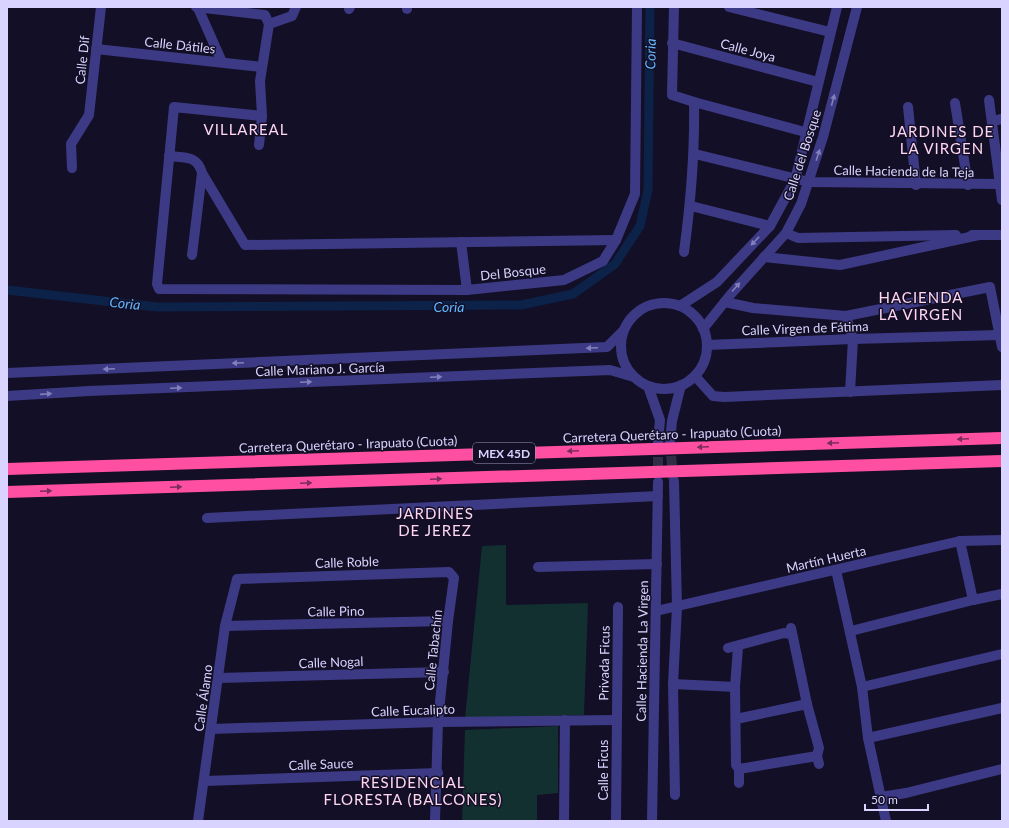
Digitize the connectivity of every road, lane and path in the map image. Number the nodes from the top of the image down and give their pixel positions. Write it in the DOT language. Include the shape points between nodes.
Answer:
graph roads {
  1 [pos="101,7"];
  2 [pos="197,7"];
  3 [pos="296,7"];
  4 [pos="637,7"];
  5 [pos="674,7"];
  6 [pos="729,7"];
  7 [pos="837,7"];
  8 [pos="857,7"];
  9 [pos="267,20"];
  10 [pos="830,32"];
  11 [pos="672,43"];
  12 [pos="96,49"];
  13 [pos="222,62"];
  14 [pos="262,67"];
  15 [pos="818,82"];
  16 [pos="989,100"];
  17 [pos="694,102"];
  18 [pos="955,103"];
  19 [pos="908,107"];
  20 [pos="262,116"];
  21 [pos="997,120"];
  22 [pos="806,132"];
  23 [pos="259,145"];
  24 [pos="694,154"];
  25 [pos="169,156"];
  26 [pos="72,168"];
  27 [pos="202,173"];
  28 [pos="795,180"];
  29 [pos="809,182"];
  30 [pos="1000,184"];
  31 [pos="916,185"];
  32 [pos="968,185"];
  33 [pos="1002,200"];
  34 [pos="690,206"];
  35 [pos="770,226"];
  36 [pos="786,232"];
  37 [pos="979,235"];
  38 [pos="1002,235"];
  39 [pos="616,240"];
  40 [pos="461,242"];
  41 [pos="684,252"];
  42 [pos="192,255"];
  43 [pos="764,257"];
  44 [pos="467,290"];
  45 [pos="725,302"];
  46 [pos="680,306"];
  47 [pos="846,316"];
  48 [pos="703,329"];
  49 [pos="624,330"];
  50 [pos="1000,335"];
  51 [pos="853,339"];
  52 [pos="707,346"];
  53 [pos="1002,347"];
  54 [pos="7,373"];
  55 [pos="634,376"];
  56 [pos="695,376"];
  57 [pos="1002,385"];
  58 [pos="648,386"];
  59 [pos="681,386"];
  60 [pos="850,392"];
  61 [pos="7,396"];
  62 [pos="1002,438"];
  63 [pos="670,441"];
  64 [pos="658,442"];
  65 [pos="1002,461"];
  66 [pos="7,469"];
  67 [pos="674,481"];
  68 [pos="658,482"];
  69 [pos="7,492"];
  70 [pos="658,496"];
  71 [pos="207,518"];
  72 [pos="1000,540"];
  73 [pos="960,541"];
  74 [pos="657,564"];
  75 [pos="538,567"];
  76 [pos="836,570"];
  77 [pos="454,578"];
  78 [pos="237,579"];
  79 [pos="1002,594"];
  80 [pos="973,600"];
  81 [pos="677,606"];
  82 [pos="618,607"];
  83 [pos="656,611"];
  84 [pos="448,621"];
  85 [pos="225,626"];
  86 [pos="850,631"];
  87 [pos="1002,654"];
  88 [pos="444,672"];
  89 [pos="219,678"];
  90 [pos="674,687"];
  91 [pos="862,687"];
  92 [pos="735,690"];
  93 [pos="807,704"];
  94 [pos="1002,708"];
  95 [pos="736,719"];
  96 [pos="565,720"];
  97 [pos="616,720"];
  98 [pos="438,722"];
  99 [pos="211,729"];
  100 [pos="868,738"];
  101 [pos="739,769"];
  102 [pos="1002,769"];
  103 [pos="438,773"];
  104 [pos="204,781"];
  105 [pos="739,782"];
  106 [pos="675,796"];
  107 [pos="880,797"];
  108 [pos="198,821"];
  109 [pos="435,821"];
  110 [pos="564,821"];
  111 [pos="616,821"];
  112 [pos="652,821"];
  113 [pos="886,821"];
  1 -- 12 [label="street, Calle Dif"];
  2 -- 9 [label="street"];
  2 -- 13 [label="street"];
  3 -- 9 [label="street" via="292,16"];
  4 -- 39 [label="street, Del Bosque" via="636,194"];
  5 -- 11 [label="street"];
  6 -- 10 [label="street"];
  7 -- 10 [label="street, Calle del Bosque"];
  29 -- 8 [label="street, Calle del Bosque, one-way"];
  9 -- 14 [label="street"];
  10 -- 15 [label="street, Calle del Bosque"];
  11 -- 15 [label="street, Calle Joya"];
  11 -- 17 [label="street" via="672,95"];
  12 -- 13 [label="street, Calle Dátiles"];
  12 -- 26 [label="street, Calle Dif" via="89,115 71,144"];
  13 -- 14 [label="street, Calle Dátiles"];
  14 -- 20 [label="street"];
  15 -- 22 [label="street, Calle del Bosque"];
  16 -- 21 [label="street"];
  17 -- 22 [label="street"];
  17 -- 24 [label="street"];
  18 -- 32 [label="street"];
  19 -- 31 [label="street"];
  20 -- 23 [label="street"];
  20 -- 25 [label="street" via="174,107"];
  21 -- 30 [label="street"];
  22 -- 28 [label="street, Calle del Bosque"];
  24 -- 28 [label="street, Calle Hacienda de la Teja"];
  24 -- 34 [label="street"];
  25 -- 27 [label="street" via="193,159 200,164"];
  25 -- 44 [label="street, Del Bosque" via="157,284 159,289"];
  27 -- 40 [label="street" via="245,245"];
  27 -- 42 [label="street"];
  28 -- 29 [label="street, Calle Hacienda de la Teja"];
  28 -- 35 [label="street, Calle del Bosque"];
  29 -- 31 [label="street, Calle Hacienda de la Teja"];
  29 -- 36 [label="street, Calle del Bosque" via="802,204"];
  30 -- 32 [label="street, Calle Hacienda de la Teja"];
  30 -- 33 [label="street"];
  31 -- 32 [label="street, Calle Hacienda de la Teja"];
  34 -- 35 [label="street"];
  34 -- 41 [label="street"];
  35 -- 46 [label="street, Calle del Bosque, one-way" via="716,282"];
  36 -- 37 [label="street" via="798,238"];
  36 -- 43 [label="street, Calle del Bosque"];
  37 -- 38 [label="street"];
  37 -- 43 [label="street" via="840,265"];
  39 -- 40 [label="street"];
  39 -- 44 [label="street, Del Bosque" via="603,261 564,280"];
  40 -- 44 [label="street"];
  45 -- 43 [label="street, Calle del Bosque, one-way"];
  45 -- 47 [label="street" via="753,308"];
  45 -- 48 [label="street, Calle del Bosque"];
  46 -- 48 [label="street" via="694,315"];
  46 -- 49 [label="street" via="663,303 647,306 633,316"];
  47 -- 50 [label="street" via="990,287"];
  47 -- 51 [label="street"];
  48 -- 52 [label="street"];
  49 -- 54 [label="street, Calle Mariano J. García, one-way" via="607,347"];
  49 -- 55 [label="street" via="620,346 624,363"];
  50 -- 51 [label="street, Calle Virgen de Fátima"];
  50 -- 53 [label="street"];
  51 -- 52 [label="street, Calle Virgen de Fátima"];
  51 -- 60 [label="street"];
  52 -- 56 [label="street" via="704,362"];
  55 -- 58 [label="street"];
  61 -- 55 [label="street, Calle Mariano J. García, one-way" via="610,370"];
  56 -- 59 [label="street"];
  56 -- 60 [label="street" via="713,396"];
  57 -- 60 [label="street"];
  58 -- 59 [label="street" via="664,389"];
  58 -- 64 [label="street" via="660,420"];
  59 -- 63 [label="street"];
  62 -- 66 [label="highway, Carretera Querétaro - Irapuato (Cuota) / MEX 45D, one-way"];
  69 -- 65 [label="highway, MEX 45D, one-way"];
  67 -- 81 [label="street"];
  68 -- 70 [label="street, Calle Hacienda La Virgen"];
  70 -- 71 [label="street"];
  70 -- 74 [label="street, Calle Hacienda La Virgen"];
  72 -- 73 [label="street, Martín Huerta"];
  73 -- 76 [label="street, Martín Huerta"];
  73 -- 80 [label="street"];
  74 -- 75 [label="street"];
  74 -- 83 [label="street, Calle Hacienda La Virgen"];
  76 -- 81 [label="street, Martín Huerta"];
  76 -- 86 [label="street"];
  77 -- 78 [label="street, Calle Roble" via="449,572"];
  77 -- 84 [label="street, Calle Tabachín"];
  78 -- 85 [label="street, Calle Álamo"];
  79 -- 80 [label="street"];
  80 -- 86 [label="street"];
  81 -- 83 [label="street, Martín Huerta"];
  81 -- 90 [label="street"];
  82 -- 97 [label="street, Privada Ficus"];
  83 -- 112 [label="street, Calle Hacienda La Virgen"];
  84 -- 85 [label="street, Calle Pino"];
  84 -- 88 [label="street, Calle Tabachín"];
  85 -- 89 [label="street, Calle Álamo"];
  86 -- 91 [label="street"];
  87 -- 91 [label="street"];
  88 -- 89 [label="street, Calle Nogal"];
  88 -- 98 [label="street, Calle Tabachín"];
  89 -- 99 [label="street, Calle Álamo"];
  90 -- 92 [label="street"];
  90 -- 106 [label="street"];
  91 -- 100 [label="street"];
  92 -- 93 [label="street" via="733,647 791,631"];
  92 -- 95 [label="street"];
  93 -- 95 [label="street"];
  93 -- 101 [label="street" via="819,748 818,760"];
  94 -- 100 [label="street"];
  95 -- 101 [label="street" via="736,765"];
  96 -- 97 [label="street, Calle Eucalipto"];
  96 -- 98 [label="street, Calle Eucalipto"];
  96 -- 110 [label="street"];
  97 -- 111 [label="street, Calle Ficus"];
  98 -- 99 [label="street, Calle Eucalipto"];
  98 -- 103 [label="street, Calle Tabachín"];
  99 -- 104 [label="street, Calle Álamo"];
  100 -- 107 [label="street"];
  101 -- 105 [label="street"];
  102 -- 107 [label="street"];
  103 -- 104 [label="street, Calle Sauce"];
  103 -- 109 [label="street, Calle Tabachín"];
  104 -- 108 [label="street, Calle Álamo"];
  107 -- 113 [label="street"];
}
